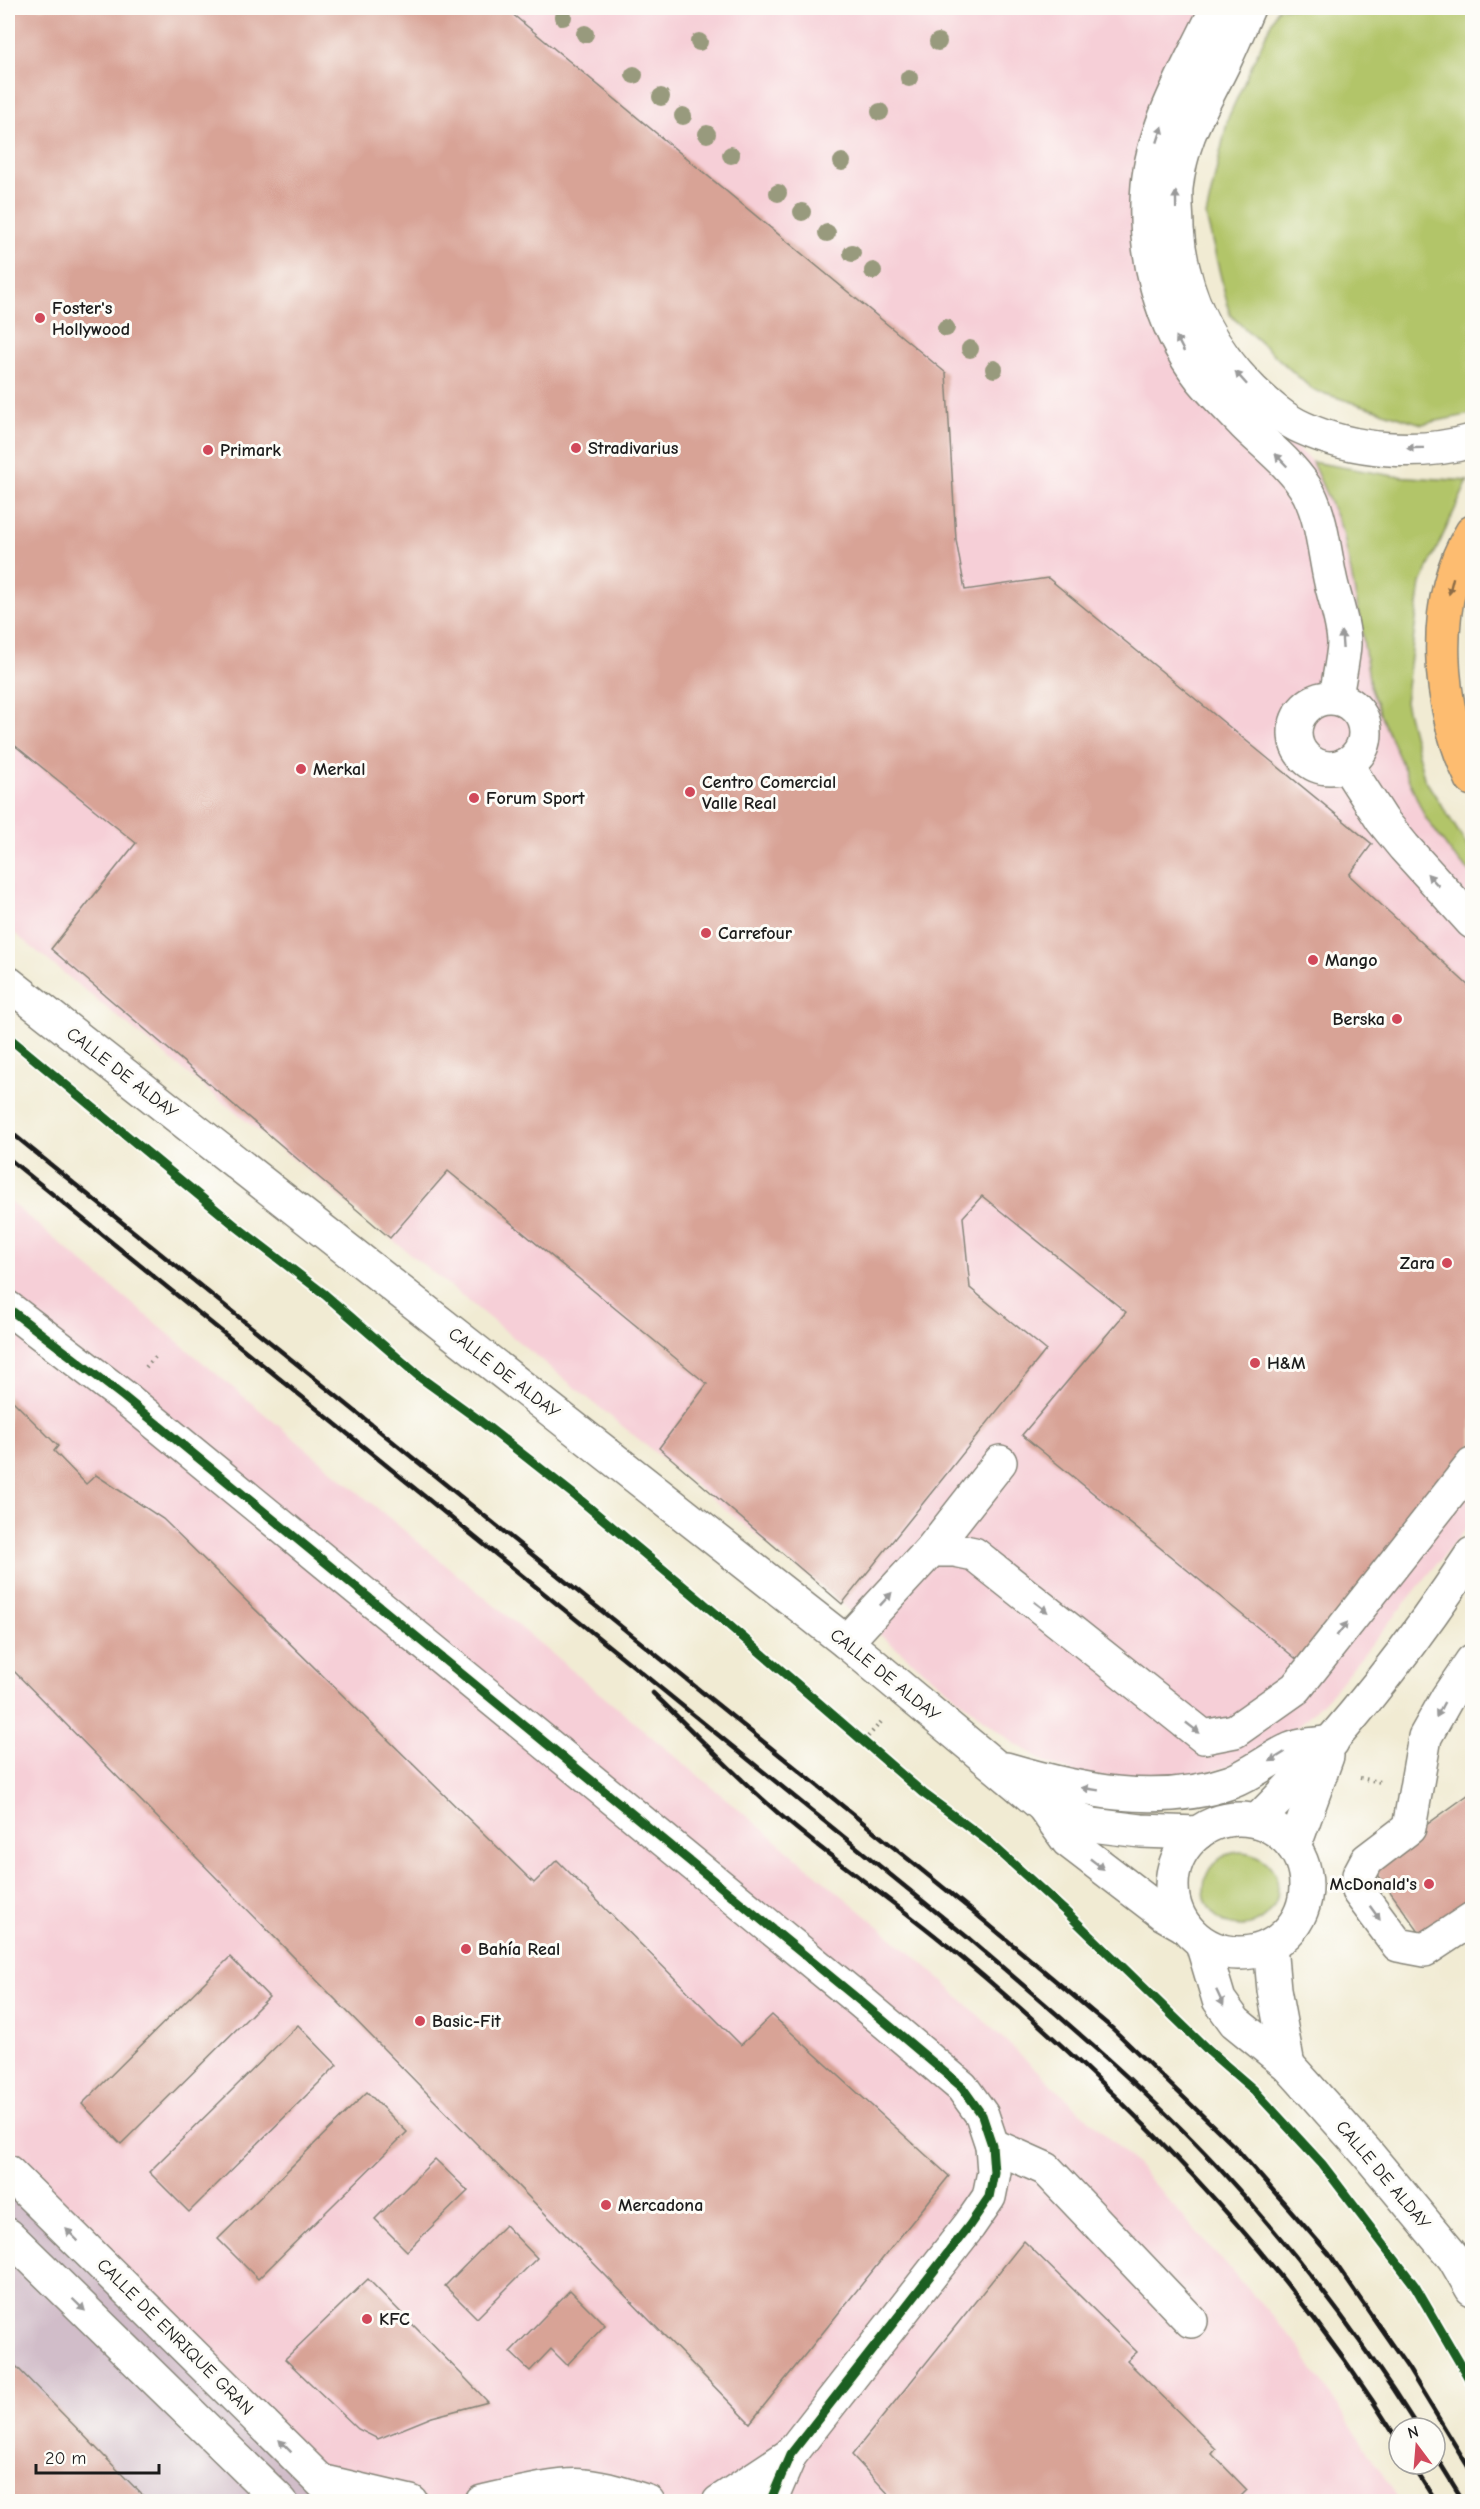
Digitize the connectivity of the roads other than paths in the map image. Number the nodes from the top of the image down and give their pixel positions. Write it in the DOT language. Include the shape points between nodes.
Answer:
graph roads {
  1 [pos="1217,8"];
  2 [pos="1248,8"];
  3 [pos="1473,441"];
  4 [pos="1473,532"];
  5 [pos="1473,598"];
  6 [pos="1445,690"];
  7 [pos="1336,698"];
  8 [pos="1346,764"];
  9 [pos="1473,779"];
  10 [pos="1473,922"];
  11 [pos="8,983"];
  12 [pos="8,1308"];
  13 [pos="1000,1462"];
  14 [pos="1473,1465"];
  15 [pos="931,1550"];
  16 [pos="1473,1554"];
  17 [pos="1473,1579"];
  18 [pos="1426,1624"];
  19 [pos="846,1642"];
  20 [pos="1473,1661"];
  21 [pos="1332,1742"];
  22 [pos="997,1767"];
  23 [pos="1043,1806"];
  24 [pos="1257,1821"];
  25 [pos="1198,1833"];
  26 [pos="1294,1847"];
  27 [pos="1473,1919"];
  28 [pos="1192,1934"];
  29 [pos="1270,1946"];
  30 [pos="1288,2065"];
  31 [pos="992,2145"];
  32 [pos="8,2172"];
  33 [pos="8,2235"];
  34 [pos="1473,2289"];
  35 [pos="1191,2321"];
  36 [pos="790,2455"];
  37 [pos="332,2491"];
  38 [pos="268,2497"];
  39 [pos="411,2502"];
  40 [pos="482,2502"];
  41 [pos="648,2502"];
  42 [pos="719,2502"];
  43 [pos="770,2502"];
  7 -- 1 [label="street, one-way" via="1344,643 1321,529 1309,495 1298,478 1194,369 1166,311 1153,266 1148,185 1156,145"];
  3 -- 2 [label="street, one-way" via="1383,448 1351,444 1301,428 1280,415 1242,379 1208,336 1197,315 1180,254 1176,190 1180,164 1197,112"];
  4 -- 6 [label="highway, one-way" via="1448,597 1443,626"];
  5 -- 6 [label="highway"];
  6 -- 9 [label="highway" via="1461,757"];
  7 -- 8 [label="street" via="1356,709 1366,729 1360,751"];
  7 -- 8 [label="street" via="1324,698 1304,709 1297,718 1296,742 1301,753 1319,767 1331,769"];
  10 -- 8 [label="street, one-way" via="1404,848"];
  11 -- 19 [label="street, CALLE DE ALDAY"];
  12 -- 31 [label="street" via="142,1412 962,2087 982,2115"];
  13 -- 15 [label="street"];
  15 -- 14 [label="street, one-way" via="974,1554 1204,1737 1235,1731 1296,1688"];
  19 -- 15 [label="street, one-way"];
  16 -- 18 [label="street"];
  17 -- 18 [label="street"];
  18 -- 21 [label="street"];
  19 -- 22 [label="street, CALLE DE ALDAY"];
  20 -- 27 [label="street, one-way" via="1425,1737 1409,1828 1367,1860 1359,1875 1359,1891 1398,1945 1425,1950"];
  21 -- 22 [label="street, CALLE DE ALDAY, one-way" via="1289,1749 1231,1782 1193,1791 1134,1796 1060,1785"];
  21 -- 24 [label="street"];
  21 -- 26 [label="street"];
  22 -- 23 [label="street, CALLE DE ALDAY"];
  23 -- 25 [label="street, CALLE DE ALDAY" via="1092,1825"];
  23 -- 28 [label="street, CALLE DE ALDAY, one-way" via="1068,1841"];
  24 -- 25 [label="street" via="1216,1822"];
  24 -- 26 [label="street" via="1278,1831"];
  25 -- 28 [label="street" via="1184,1847 1174,1866 1171,1886 1174,1906"];
  26 -- 29 [label="street" via="1304,1868 1306,1890 1301,1913 1288,1932"];
  28 -- 29 [label="street" via="1218,1950 1235,1954"];
  28 -- 30 [label="street, CALLE DE ALDAY, one-way" via="1219,2000 1235,2022"];
  29 -- 30 [label="street"];
  30 -- 34 [label="street, CALLE DE ALDAY" via="1399,2191 1454,2258"];
  31 -- 35 [label="street" via="1046,2169"];
  31 -- 36 [label="street" via="994,2172 989,2197"];
  37 -- 32 [label="street, CALLE DE ENRIQUE GRAN, one-way"];
  33 -- 38 [label="street, one-way"];
  36 -- 42 [label="street"];
  36 -- 43 [label="street"];
  37 -- 39 [label="street"];
  40 -- 41 [label="street" via="582,2485"];
}
